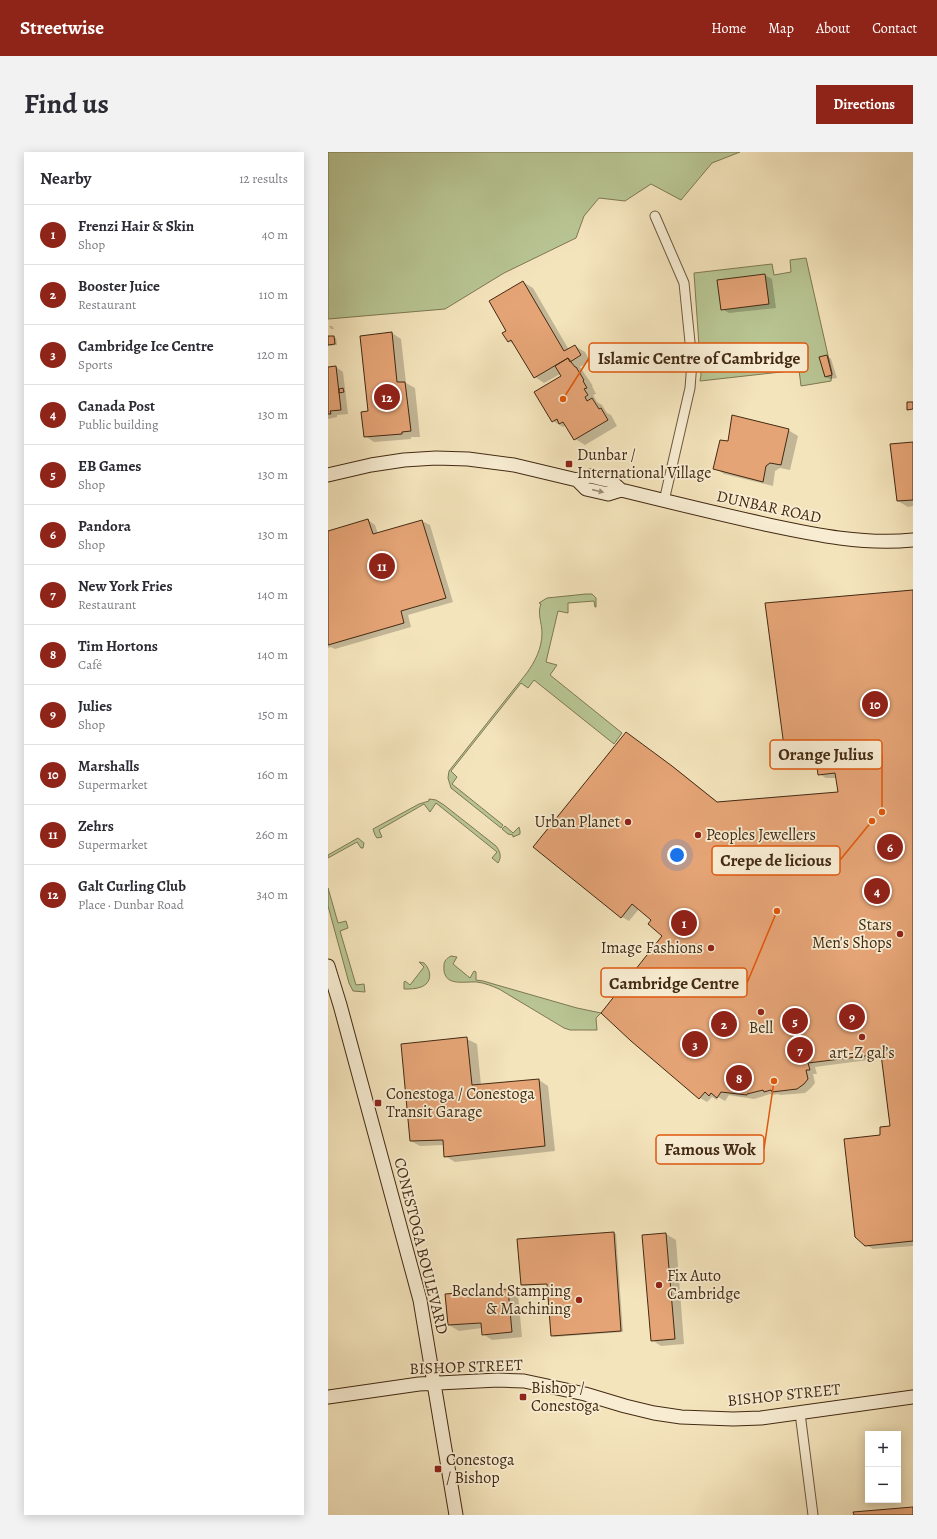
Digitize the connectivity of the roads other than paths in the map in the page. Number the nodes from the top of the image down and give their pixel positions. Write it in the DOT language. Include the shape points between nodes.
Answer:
graph roads {
  1 [pos="655,216"];
  2 [pos="328,475"];
  3 [pos="664,501"];
  4 [pos="913,540"];
  5 [pos="328,966"];
  6 [pos="434,1384"];
  7 [pos="328,1397"];
  8 [pos="913,1397"];
  9 [pos="800,1413"];
  10 [pos="456,1515"];
  11 [pos="813,1515"];
  1 -- 3 [label="street" via="684,283 692,362 690,388"];
  2 -- 3 [label="street, DUNBAR ROAD" via="371,465 436,458 468,459 514,465 577,480 590,476 611,481 621,490"];
  3 -- 4 [label="street, DUNBAR ROAD" via="820,536 866,541"];
  5 -- 6 [label="street, CONESTOGA BOULEVARD" via="420,1300"];
  6 -- 7 [label="street, BISHOP STREET"];
  6 -- 9 [label="street, BISHOP STREET" via="524,1381 681,1417 733,1419"];
  6 -- 10 [label="street, CONESTOGA BOULEVARD"];
  8 -- 9 [label="street, BISHOP STREET"];
  9 -- 11 [label="street"];
}
